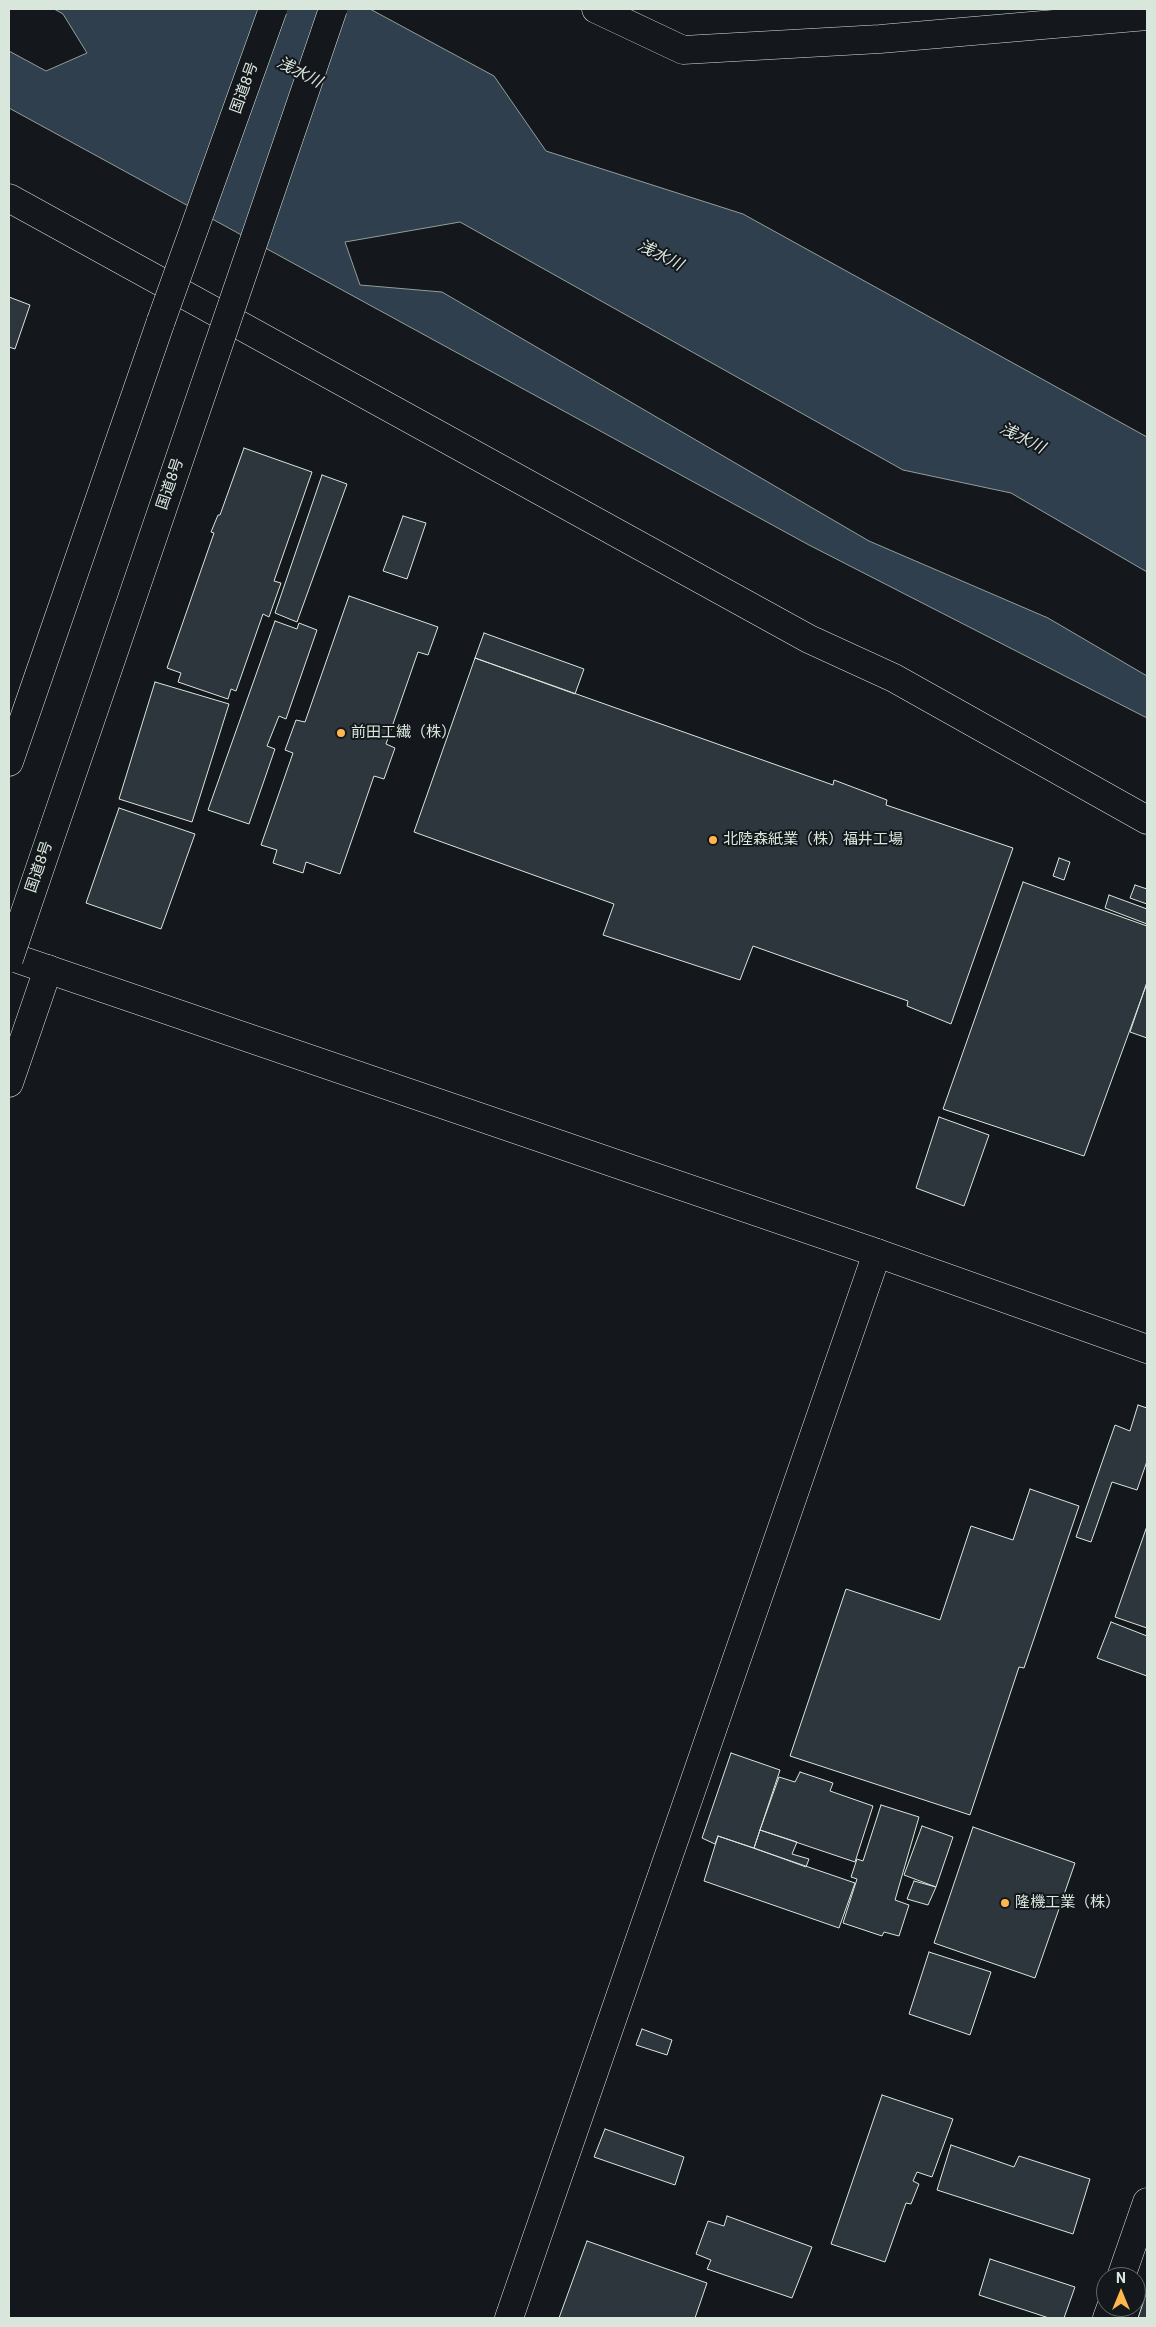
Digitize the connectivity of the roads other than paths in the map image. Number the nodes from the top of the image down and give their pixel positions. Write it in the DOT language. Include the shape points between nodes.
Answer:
graph roads {
  1 [pos="273,9"];
  2 [pos="332,9"];
  3 [pos="596,9"];
  4 [pos="1147,16"];
  5 [pos="9,198"];
  6 [pos="9,762"];
  7 [pos="1147,820"];
  8 [pos="9,957"];
  9 [pos="48,969"];
  10 [pos="9,1083"];
  11 [pos="877,1253"];
  12 [pos="1147,1348"];
  13 [pos="1147,2202"];
  14 [pos="1124,2267"];
  15 [pos="509,2318"];
  1 -- 6 [label="main road, 国道8号, bridge"];
  2 -- 8 [label="main road, 国道8号, bridge"];
  3 -- 4 [label="main road" via="683,50 880,39"];
  5 -- 7 [label="main road" via="809,639 894,678"];
  8 -- 9 [label="main road"];
  9 -- 10 [label="main road"];
  9 -- 11 [label="main road"];
  11 -- 12 [label="main road"];
  11 -- 15 [label="main road"];
  13 -- 14 [label="main road"];
}
